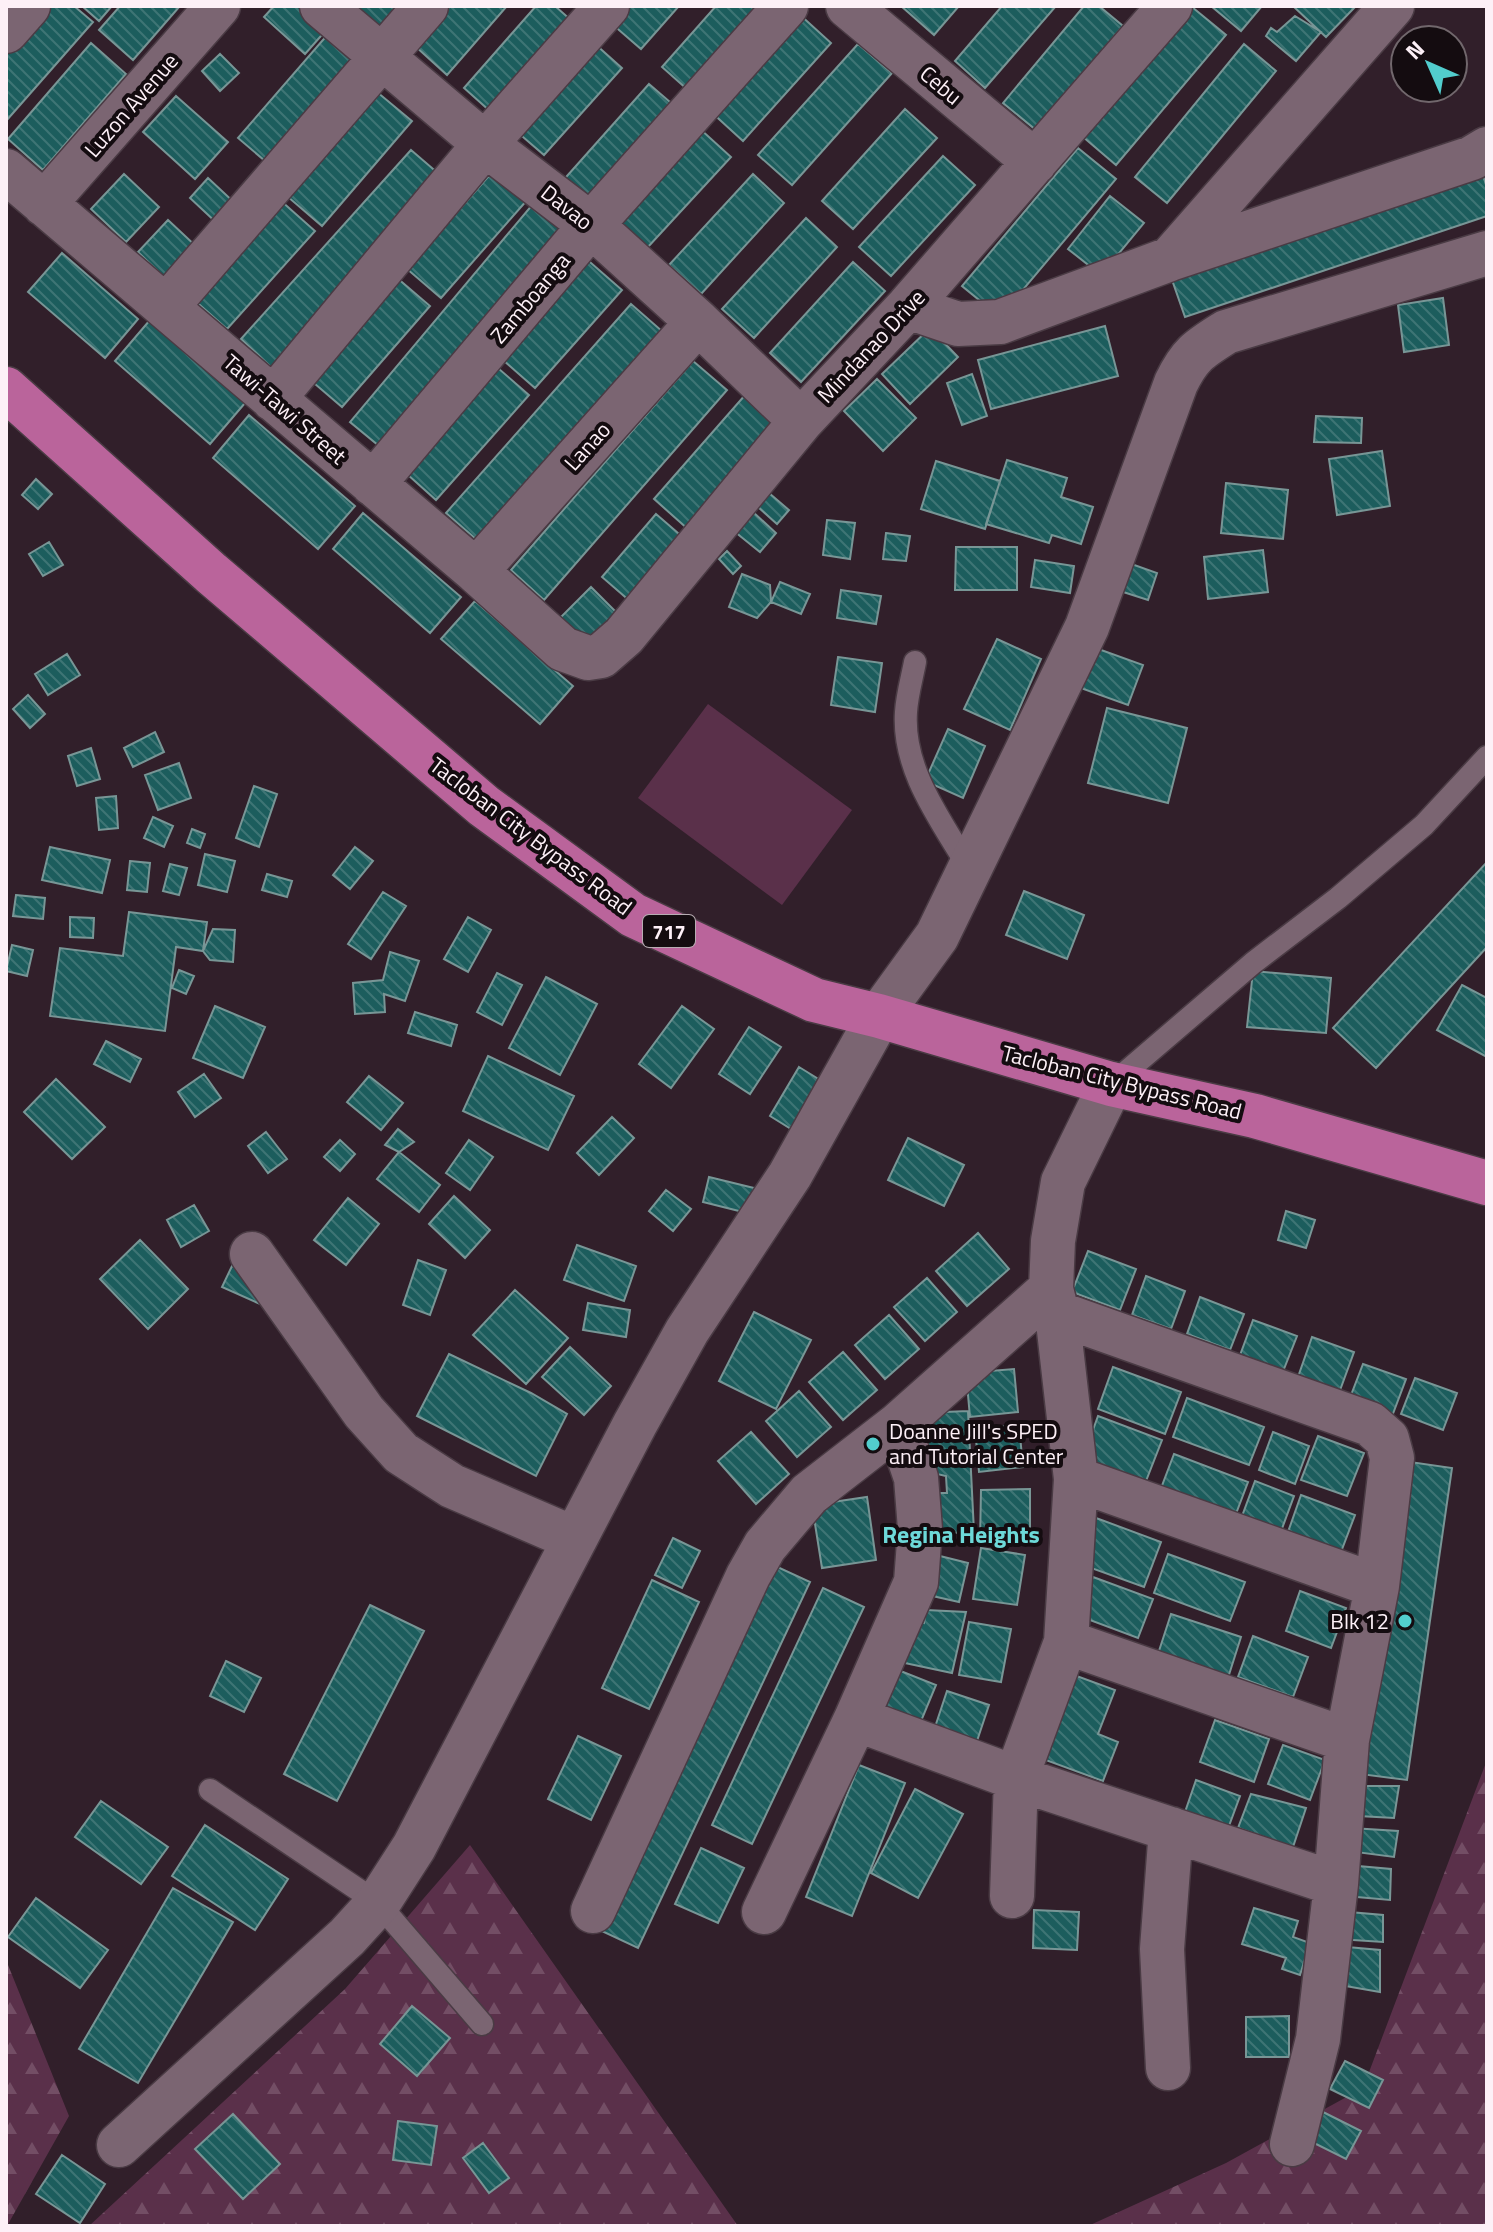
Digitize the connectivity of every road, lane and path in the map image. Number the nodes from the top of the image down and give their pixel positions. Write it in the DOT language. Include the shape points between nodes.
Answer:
graph roads {
  1 [pos="28,6"];
  2 [pos="218,6"];
  3 [pos="322,6"];
  4 [pos="426,6"];
  5 [pos="607,6"];
  6 [pos="786,6"];
  7 [pos="848,6"];
  8 [pos="1170,6"];
  9 [pos="1392,6"];
  10 [pos="6,31"];
  11 [pos="382,57"];
  12 [pos="485,144"];
  13 [pos="1487,149"];
  14 [pos="1035,162"];
  15 [pos="6,171"];
  16 [pos="44,204"];
  17 [pos="591,225"];
  18 [pos="1487,253"];
  19 [pos="1170,259"];
  20 [pos="166,307"];
  21 [pos="908,307"];
  22 [pos="698,322"];
  23 [pos="6,389"];
  24 [pos="273,399"];
  25 [pos="801,421"];
  26 [pos="373,484"];
  27 [pos="476,571"];
  28 [pos="563,649"];
  29 [pos="915,662"];
  30 [pos="1487,757"];
  31 [pos="969,868"];
  32 [pos="879,1016"];
  33 [pos="1111,1084"];
  34 [pos="1487,1183"];
  35 [pos="252,1254"];
  36 [pos="1054,1301"];
  37 [pos="898,1425"];
  38 [pos="1076,1479"];
  39 [pos="575,1539"];
  40 [pos="1377,1586"];
  41 [pos="1066,1642"];
  42 [pos="856,1719"];
  43 [pos="1347,1740"];
  44 [pos="1016,1778"];
  45 [pos="210,1790"];
  46 [pos="1171,1829"];
  47 [pos="1336,1884"];
  48 [pos="1012,1896"];
  49 [pos="378,1903"];
  50 [pos="593,1911"];
  51 [pos="764,1912"];
  52 [pos="482,2024"];
  53 [pos="1168,2068"];
  54 [pos="1292,2144"];
  55 [pos="119,2145"];
  1 -- 10 [label="street"];
  2 -- 16 [label="street, Luzon Avenue"];
  3 -- 11 [label="street, Davao"];
  4 -- 11 [label="street"];
  5 -- 12 [label="street"];
  6 -- 17 [label="street, Zamboanga"];
  7 -- 14 [label="street, Cebu"];
  8 -- 14 [label="street, Mindanao Drive"];
  9 -- 19 [label="street"];
  11 -- 12 [label="street, Davao"];
  11 -- 20 [label="street"];
  12 -- 17 [label="street, Davao"];
  12 -- 24 [label="street"];
  13 -- 19 [label="street"];
  14 -- 21 [label="street, Mindanao Drive"];
  15 -- 16 [label="street, Tawi-Tawi Street"];
  16 -- 20 [label="street, Tawi-Tawi Street"];
  17 -- 22 [label="street, Davao"];
  17 -- 26 [label="street, Zamboanga"];
  18 -- 31 [label="street" via="1226,332 1187,361 1087,627"];
  19 -- 21 [label="street" via="1000,322 958,324"];
  20 -- 24 [label="street, Tawi-Tawi Street"];
  21 -- 25 [label="street, Mindanao Drive"];
  22 -- 25 [label="street, Davao"];
  22 -- 27 [label="street, Lanao"];
  23 -- 32 [label="highway, Tacloban City Bypass Road / 717" via="484,806 633,915 814,1000"];
  24 -- 26 [label="street, Tawi-Tawi Street"];
  25 -- 28 [label="street, Mindanao Drive" via="624,636 601,656 588,658"];
  26 -- 27 [label="street, Tawi-Tawi Street"];
  27 -- 28 [label="street, Tawi-Tawi Street"];
  29 -- 31 [label="lane" via="906,712 908,747 919,782"];
  30 -- 33 [label="lane" via="1424,825"];
  31 -- 32 [label="street" via="937,936"];
  32 -- 33 [label="highway, Tacloban City Bypass Road / 717"];
  32 -- 39 [label="street" via="790,1175 687,1331"];
  33 -- 34 [label="highway, Tacloban City Bypass Road / 717" via="1255,1116"];
  33 -- 36 [label="street" via="1063,1182 1053,1241"];
  35 -- 39 [label="street" via="364,1412 401,1453 452,1486"];
  36 -- 37 [label="street"];
  36 -- 38 [label="street"];
  36 -- 40 [label="street" via="1370,1424 1387,1439 1392,1458"];
  37 -- 42 [label="street" via="916,1478 916,1582"];
  37 -- 50 [label="street" via="809,1494 765,1546"];
  38 -- 40 [label="street"];
  38 -- 41 [label="street"];
  39 -- 49 [label="street" via="414,1847"];
  40 -- 43 [label="street"];
  41 -- 43 [label="street"];
  41 -- 44 [label="street"];
  42 -- 44 [label="street"];
  42 -- 51 [label="street"];
  43 -- 47 [label="street"];
  44 -- 46 [label="street"];
  44 -- 48 [label="street"];
  45 -- 49 [label="lane"];
  46 -- 47 [label="street"];
  46 -- 53 [label="street" via="1162,1949"];
  47 -- 54 [label="street" via="1318,2039"];
  49 -- 52 [label="lane"];
  49 -- 55 [label="street"];
}
